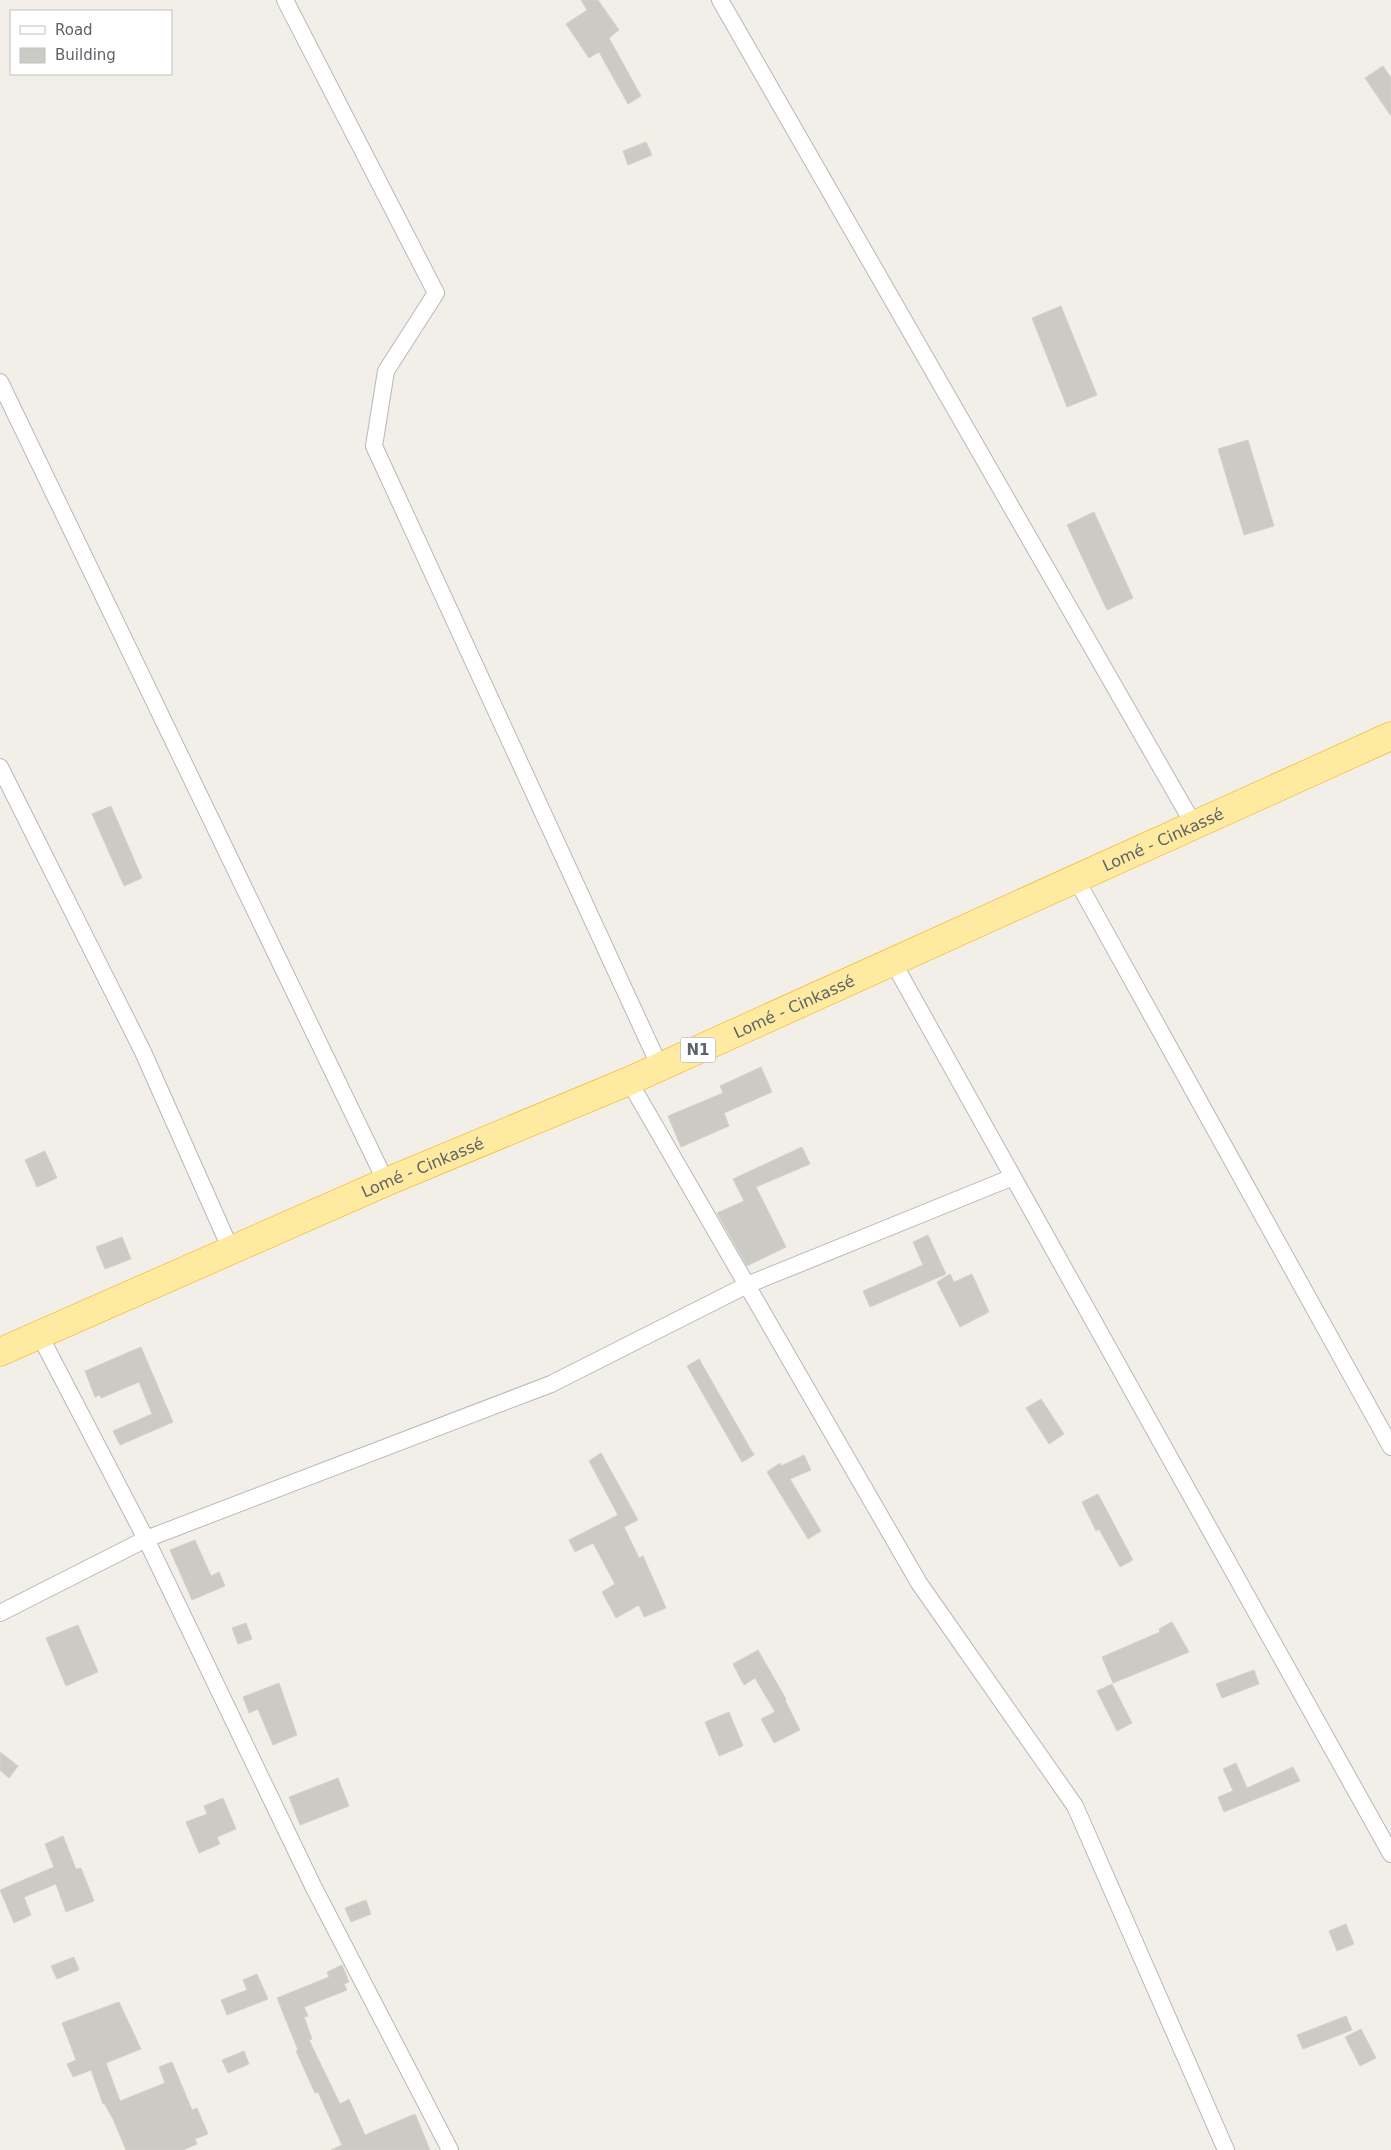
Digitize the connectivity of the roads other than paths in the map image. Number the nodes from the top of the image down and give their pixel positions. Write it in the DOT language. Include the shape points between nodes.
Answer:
graph roads {
  1 [pos="285,0"];
  2 [pos="720,0"];
  3 [pos="0,382"];
  4 [pos="1391,736"];
  5 [pos="0,767"];
  6 [pos="1194,825"];
  7 [pos="1076,879"];
  8 [pos="893,962"];
  9 [pos="660,1067"];
  10 [pos="629,1082"];
  11 [pos="1013,1176"];
  12 [pos="386,1182"];
  13 [pos="231,1250"];
  14 [pos="747,1285"];
  15 [pos="39,1334"];
  16 [pos="0,1352"];
  17 [pos="1391,1447"];
  18 [pos="146,1539"];
  19 [pos="0,1613"];
  20 [pos="1391,1854"];
  21 [pos="450,2150"];
  22 [pos="1226,2150"];
  1 -- 9 [label="street" via="436,293 386,372 374,446"];
  2 -- 6 [label="street"];
  3 -- 12 [label="street"];
  4 -- 6 [label="highway, Lomé - Cinkassé / N1"];
  5 -- 13 [label="street" via="144,1052"];
  6 -- 7 [label="highway, Lomé - Cinkassé / N1"];
  7 -- 8 [label="highway, Lomé - Cinkassé / N1"];
  7 -- 17 [label="street"];
  8 -- 9 [label="highway, Lomé - Cinkassé / N1"];
  8 -- 11 [label="street"];
  9 -- 10 [label="highway, Lomé - Cinkassé / N1"];
  10 -- 12 [label="highway, Lomé - Cinkassé / N1"];
  10 -- 14 [label="street"];
  11 -- 14 [label="street"];
  11 -- 20 [label="street"];
  12 -- 13 [label="highway, Lomé - Cinkassé / N1"];
  13 -- 15 [label="highway, Lomé - Cinkassé / N1"];
  14 -- 18 [label="street" via="551,1384"];
  14 -- 22 [label="street" via="919,1583 1075,1806"];
  15 -- 16 [label="highway, Lomé - Cinkassé / N1"];
  15 -- 18 [label="street"];
  18 -- 19 [label="street"];
  18 -- 21 [label="street" via="313,1886"];
}
